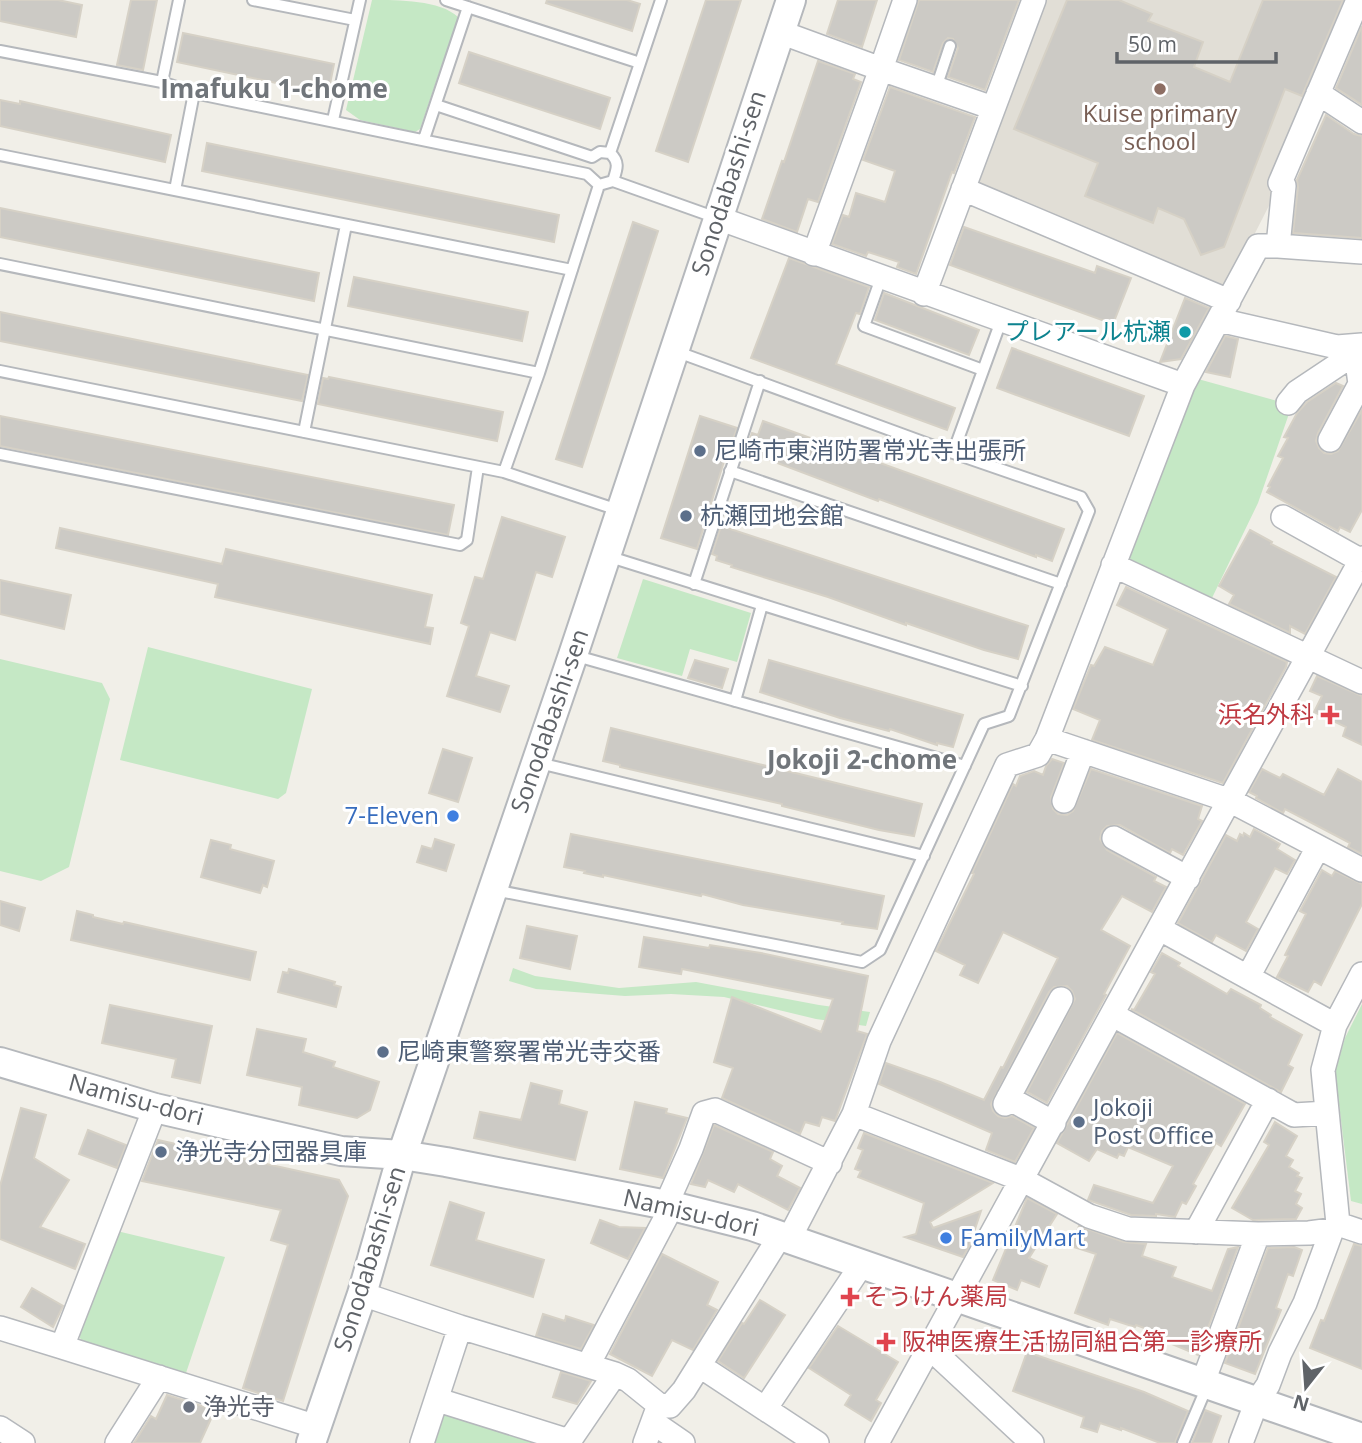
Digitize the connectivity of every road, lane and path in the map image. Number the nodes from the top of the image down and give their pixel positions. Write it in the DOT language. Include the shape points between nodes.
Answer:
graph roads {
  1 [pos="179,0"];
  2 [pos="253,0"];
  3 [pos="360,0"];
  4 [pos="446,0"];
  5 [pos="662,0"];
  6 [pos="791,0"];
  7 [pos="905,0"];
  8 [pos="1034,0"];
  9 [pos="1358,0"];
  10 [pos="468,7"];
  11 [pos="355,20"];
  12 [pos="780,32"];
  13 [pos="950,46"];
  14 [pos="0,51"];
  15 [pos="639,63"];
  16 [pos="881,69"];
  17 [pos="162,82"];
  18 [pos="936,88"];
  19 [pos="194,93"];
  20 [pos="1318,93"];
  21 [pos="436,104"];
  22 [pos="993,108"];
  23 [pos="333,120"];
  24 [pos="1362,122"];
  25 [pos="424,139"];
  26 [pos="610,153"];
  27 [pos="0,155"];
  28 [pos="592,157"];
  29 [pos="587,174"];
  30 [pos="613,181"];
  31 [pos="599,185"];
  32 [pos="963,189"];
  33 [pos="176,190"];
  34 [pos="718,218"];
  35 [pos="346,225"];
  36 [pos="1278,246"];
  37 [pos="1362,252"];
  38 [pos="814,254"];
  39 [pos="0,264"];
  40 [pos="572,271"];
  41 [pos="881,278"];
  42 [pos="924,294"];
  43 [pos="1224,311"];
  44 [pos="1001,321"];
  45 [pos="325,329"];
  46 [pos="1359,345"];
  47 [pos="674,351"];
  48 [pos="0,370"];
  49 [pos="983,370"];
  50 [pos="539,373"];
  51 [pos="760,381"];
  52 [pos="1183,385"];
  53 [pos="1288,403"];
  54 [pos="304,432"];
  55 [pos="1330,440"];
  56 [pos="953,453"];
  57 [pos="0,454"];
  58 [pos="478,467"];
  59 [pos="730,471"];
  60 [pos="504,472"];
  61 [pos="621,512"];
  62 [pos="1283,517"];
  63 [pos="606,556"];
  64 [pos="1361,559"];
  65 [pos="1113,565"];
  66 [pos="694,584"];
  67 [pos="1061,584"];
  68 [pos="762,605"];
  69 [pos="573,654"];
  70 [pos="1308,656"];
  71 [pos="1362,681"];
  72 [pos="1022,686"];
  73 [pos="735,701"];
  74 [pos="1047,739"];
  75 [pos="1083,751"];
  76 [pos="537,763"];
  77 [pos="965,766"];
  78 [pos="1231,800"];
  79 [pos="1064,801"];
  80 [pos="1114,838"];
  81 [pos="1318,847"];
  82 [pos="924,856"];
  83 [pos="1362,870"];
  84 [pos="1188,878"];
  85 [pos="491,890"];
  86 [pos="1160,929"];
  87 [pos="1362,974"];
  88 [pos="1248,977"];
  89 [pos="1061,999"];
  90 [pos="1113,1015"];
  91 [pos="1335,1026"];
  92 [pos="0,1062"];
  93 [pos="1268,1100"];
  94 [pos="155,1108"];
  95 [pos="1327,1113"];
  96 [pos="853,1114"];
  97 [pos="1054,1123"];
  98 [pos="402,1155"];
  99 [pos="830,1163"];
  100 [pos="1023,1180"];
  101 [pos="669,1205"];
  102 [pos="1335,1227"];
  103 [pos="1196,1232"];
  104 [pos="1362,1232"];
  105 [pos="1258,1234"];
  106 [pos="785,1238"];
  107 [pos="862,1264"];
  108 [pos="362,1294"];
  109 [pos="958,1297"];
  110 [pos="460,1327"];
  111 [pos="0,1328"];
  112 [pos="62,1346"];
  113 [pos="930,1348"];
  114 [pos="588,1364"];
  115 [pos="700,1366"];
  116 [pos="615,1374"];
  117 [pos="159,1377"];
  118 [pos="1205,1383"];
  119 [pos="438,1400"];
  120 [pos="1256,1401"];
  121 [pos="765,1409"];
  122 [pos="653,1424"];
  123 [pos="0,1429"];
  124 [pos="316,1438"];
  125 [pos="1362,1438"];
  126 [pos="568,1442"];
  127 [pos="23,1443"];
  128 [pos="117,1443"];
  129 [pos="422,1443"];
  130 [pos="683,1443"];
  131 [pos="817,1443"];
  132 [pos="877,1443"];
  133 [pos="1032,1443"];
  134 [pos="1184,1443"];
  135 [pos="1241,1443"];
  1 -- 17 [label="lane"];
  2 -- 11 [label="lane"];
  3 -- 11 [label="lane"];
  4 -- 10 [label="lane"];
  5 -- 15 [label="lane"];
  6 -- 12 [label="street, Sonodabashi-sen"];
  7 -- 16 [label="street"];
  8 -- 22 [label="street"];
  9 -- 20 [label="street"];
  10 -- 15 [label="lane"];
  10 -- 21 [label="lane"];
  11 -- 23 [label="lane"];
  12 -- 16 [label="street"];
  12 -- 34 [label="street, Sonodabashi-sen"];
  13 -- 18 [label="lane"];
  14 -- 17 [label="lane"];
  15 -- 26 [label="lane"];
  16 -- 18 [label="street"];
  16 -- 38 [label="street"];
  17 -- 19 [label="lane"];
  18 -- 22 [label="street"];
  19 -- 23 [label="lane"];
  19 -- 33 [label="lane"];
  20 -- 24 [label="street"];
  20 -- 36 [label="street" via="1280,183 1284,186"];
  21 -- 25 [label="lane"];
  21 -- 28 [label="lane"];
  22 -- 32 [label="street"];
  23 -- 25 [label="lane"];
  25 -- 29 [label="lane"];
  26 -- 28 [label="lane"];
  26 -- 30 [label="lane" via="618,166"];
  27 -- 33 [label="lane"];
  28 -- 29 [label="lane"];
  29 -- 31 [label="lane"];
  30 -- 31 [label="lane"];
  30 -- 34 [label="lane"];
  31 -- 40 [label="lane"];
  32 -- 42 [label="street"];
  32 -- 43 [label="street"];
  33 -- 35 [label="lane"];
  34 -- 38 [label="street"];
  34 -- 47 [label="street, Sonodabashi-sen"];
  35 -- 40 [label="lane"];
  35 -- 45 [label="lane"];
  36 -- 37 [label="street"];
  36 -- 43 [label="street" via="1258,246"];
  38 -- 41 [label="street"];
  39 -- 45 [label="lane"];
  40 -- 50 [label="lane"];
  41 -- 42 [label="street"];
  41 -- 49 [label="lane" via="864,326"];
  42 -- 44 [label="street"];
  43 -- 46 [label="street" via="1337,347"];
  43 -- 52 [label="street"];
  44 -- 49 [label="lane"];
  44 -- 52 [label="street"];
  45 -- 50 [label="lane"];
  45 -- 54 [label="lane"];
  46 -- 53 [label="street"];
  46 -- 55 [label="street" via="1360,384"];
  47 -- 51 [label="lane"];
  47 -- 61 [label="street, Sonodabashi-sen"];
  48 -- 54 [label="lane"];
  49 -- 56 [label="lane"];
  50 -- 60 [label="lane"];
  51 -- 56 [label="lane"];
  51 -- 59 [label="lane"];
  52 -- 65 [label="street"];
  54 -- 58 [label="lane"];
  56 -- 67 [label="lane" via="1081,497 1090,511"];
  57 -- 58 [label="lane" via="460,545 467,540"];
  58 -- 60 [label="lane"];
  59 -- 66 [label="lane"];
  59 -- 67 [label="lane"];
  60 -- 61 [label="lane"];
  61 -- 63 [label="street, Sonodabashi-sen"];
  62 -- 64 [label="street"];
  63 -- 66 [label="lane"];
  63 -- 69 [label="street, Sonodabashi-sen"];
  64 -- 70 [label="street"];
  65 -- 70 [label="street"];
  65 -- 74 [label="street"];
  66 -- 68 [label="lane"];
  67 -- 72 [label="lane"];
  68 -- 72 [label="lane"];
  68 -- 73 [label="lane"];
  69 -- 73 [label="lane"];
  69 -- 76 [label="street, Sonodabashi-sen"];
  70 -- 71 [label="street"];
  70 -- 78 [label="street"];
  72 -- 77 [label="lane" via="1009,716 984,724"];
  73 -- 77 [label="lane"];
  74 -- 75 [label="street"];
  74 -- 96 [label="street" via="1038,755 1007,765 880,1041"];
  75 -- 78 [label="street"];
  75 -- 79 [label="street"];
  76 -- 82 [label="lane"];
  76 -- 85 [label="street, Sonodabashi-sen"];
  77 -- 82 [label="lane"];
  78 -- 81 [label="street"];
  78 -- 84 [label="street"];
  80 -- 84 [label="street"];
  81 -- 83 [label="street"];
  81 -- 88 [label="street"];
  82 -- 85 [label="lane" via="880,950 862,962"];
  84 -- 86 [label="street"];
  85 -- 98 [label="street, Sonodabashi-sen"];
  86 -- 88 [label="street"];
  86 -- 90 [label="street"];
  87 -- 91 [label="street"];
  88 -- 91 [label="street"];
  89 -- 97 [label="street" via="1007,1101"];
  90 -- 93 [label="street"];
  90 -- 97 [label="street"];
  91 -- 95 [label="street" via="1323,1070"];
  92 -- 94 [label="street, Namisu-dori"];
  93 -- 95 [label="street" via="1294,1115"];
  93 -- 103 [label="street"];
  94 -- 98 [label="street, Namisu-dori" via="341,1152"];
  94 -- 112 [label="street"];
  95 -- 102 [label="street"];
  96 -- 99 [label="street"];
  96 -- 100 [label="street"];
  97 -- 100 [label="street"];
  98 -- 101 [label="street, Namisu-dori"];
  98 -- 108 [label="street, Sonodabashi-sen"];
  99 -- 101 [label="street" via="715,1110 704,1113"];
  99 -- 106 [label="street"];
  100 -- 103 [label="street" via="1089,1216 1128,1229"];
  100 -- 109 [label="street"];
  101 -- 106 [label="street, Namisu-dori"];
  101 -- 114 [label="street"];
  102 -- 104 [label="street"];
  102 -- 105 [label="street" via="1320,1233"];
  102 -- 120 [label="street" via="1268,1385"];
  103 -- 105 [label="street"];
  105 -- 118 [label="street"];
  106 -- 107 [label="street, Namisu-dori"];
  106 -- 115 [label="street"];
  107 -- 109 [label="street, Namisu-dori"];
  107 -- 121 [label="street"];
  108 -- 110 [label="street"];
  108 -- 124 [label="street, Sonodabashi-sen"];
  109 -- 113 [label="street"];
  109 -- 118 [label="street, Namisu-dori"];
  110 -- 114 [label="street"];
  110 -- 119 [label="street"];
  111 -- 112 [label="street"];
  112 -- 117 [label="street"];
  113 -- 132 [label="street"];
  113 -- 133 [label="street"];
  114 -- 116 [label="street"];
  115 -- 121 [label="street"];
  115 -- 122 [label="street"];
  116 -- 122 [label="street" via="628,1380"];
  116 -- 126 [label="street"];
  117 -- 124 [label="street"];
  117 -- 128 [label="street"];
  118 -- 120 [label="street, Namisu-dori"];
  118 -- 134 [label="lane"];
  119 -- 126 [label="street"];
  119 -- 129 [label="street"];
  120 -- 125 [label="street, Namisu-dori"];
  120 -- 135 [label="street"];
  121 -- 131 [label="street"];
  122 -- 130 [label="street"];
  123 -- 127 [label="street"];
}
